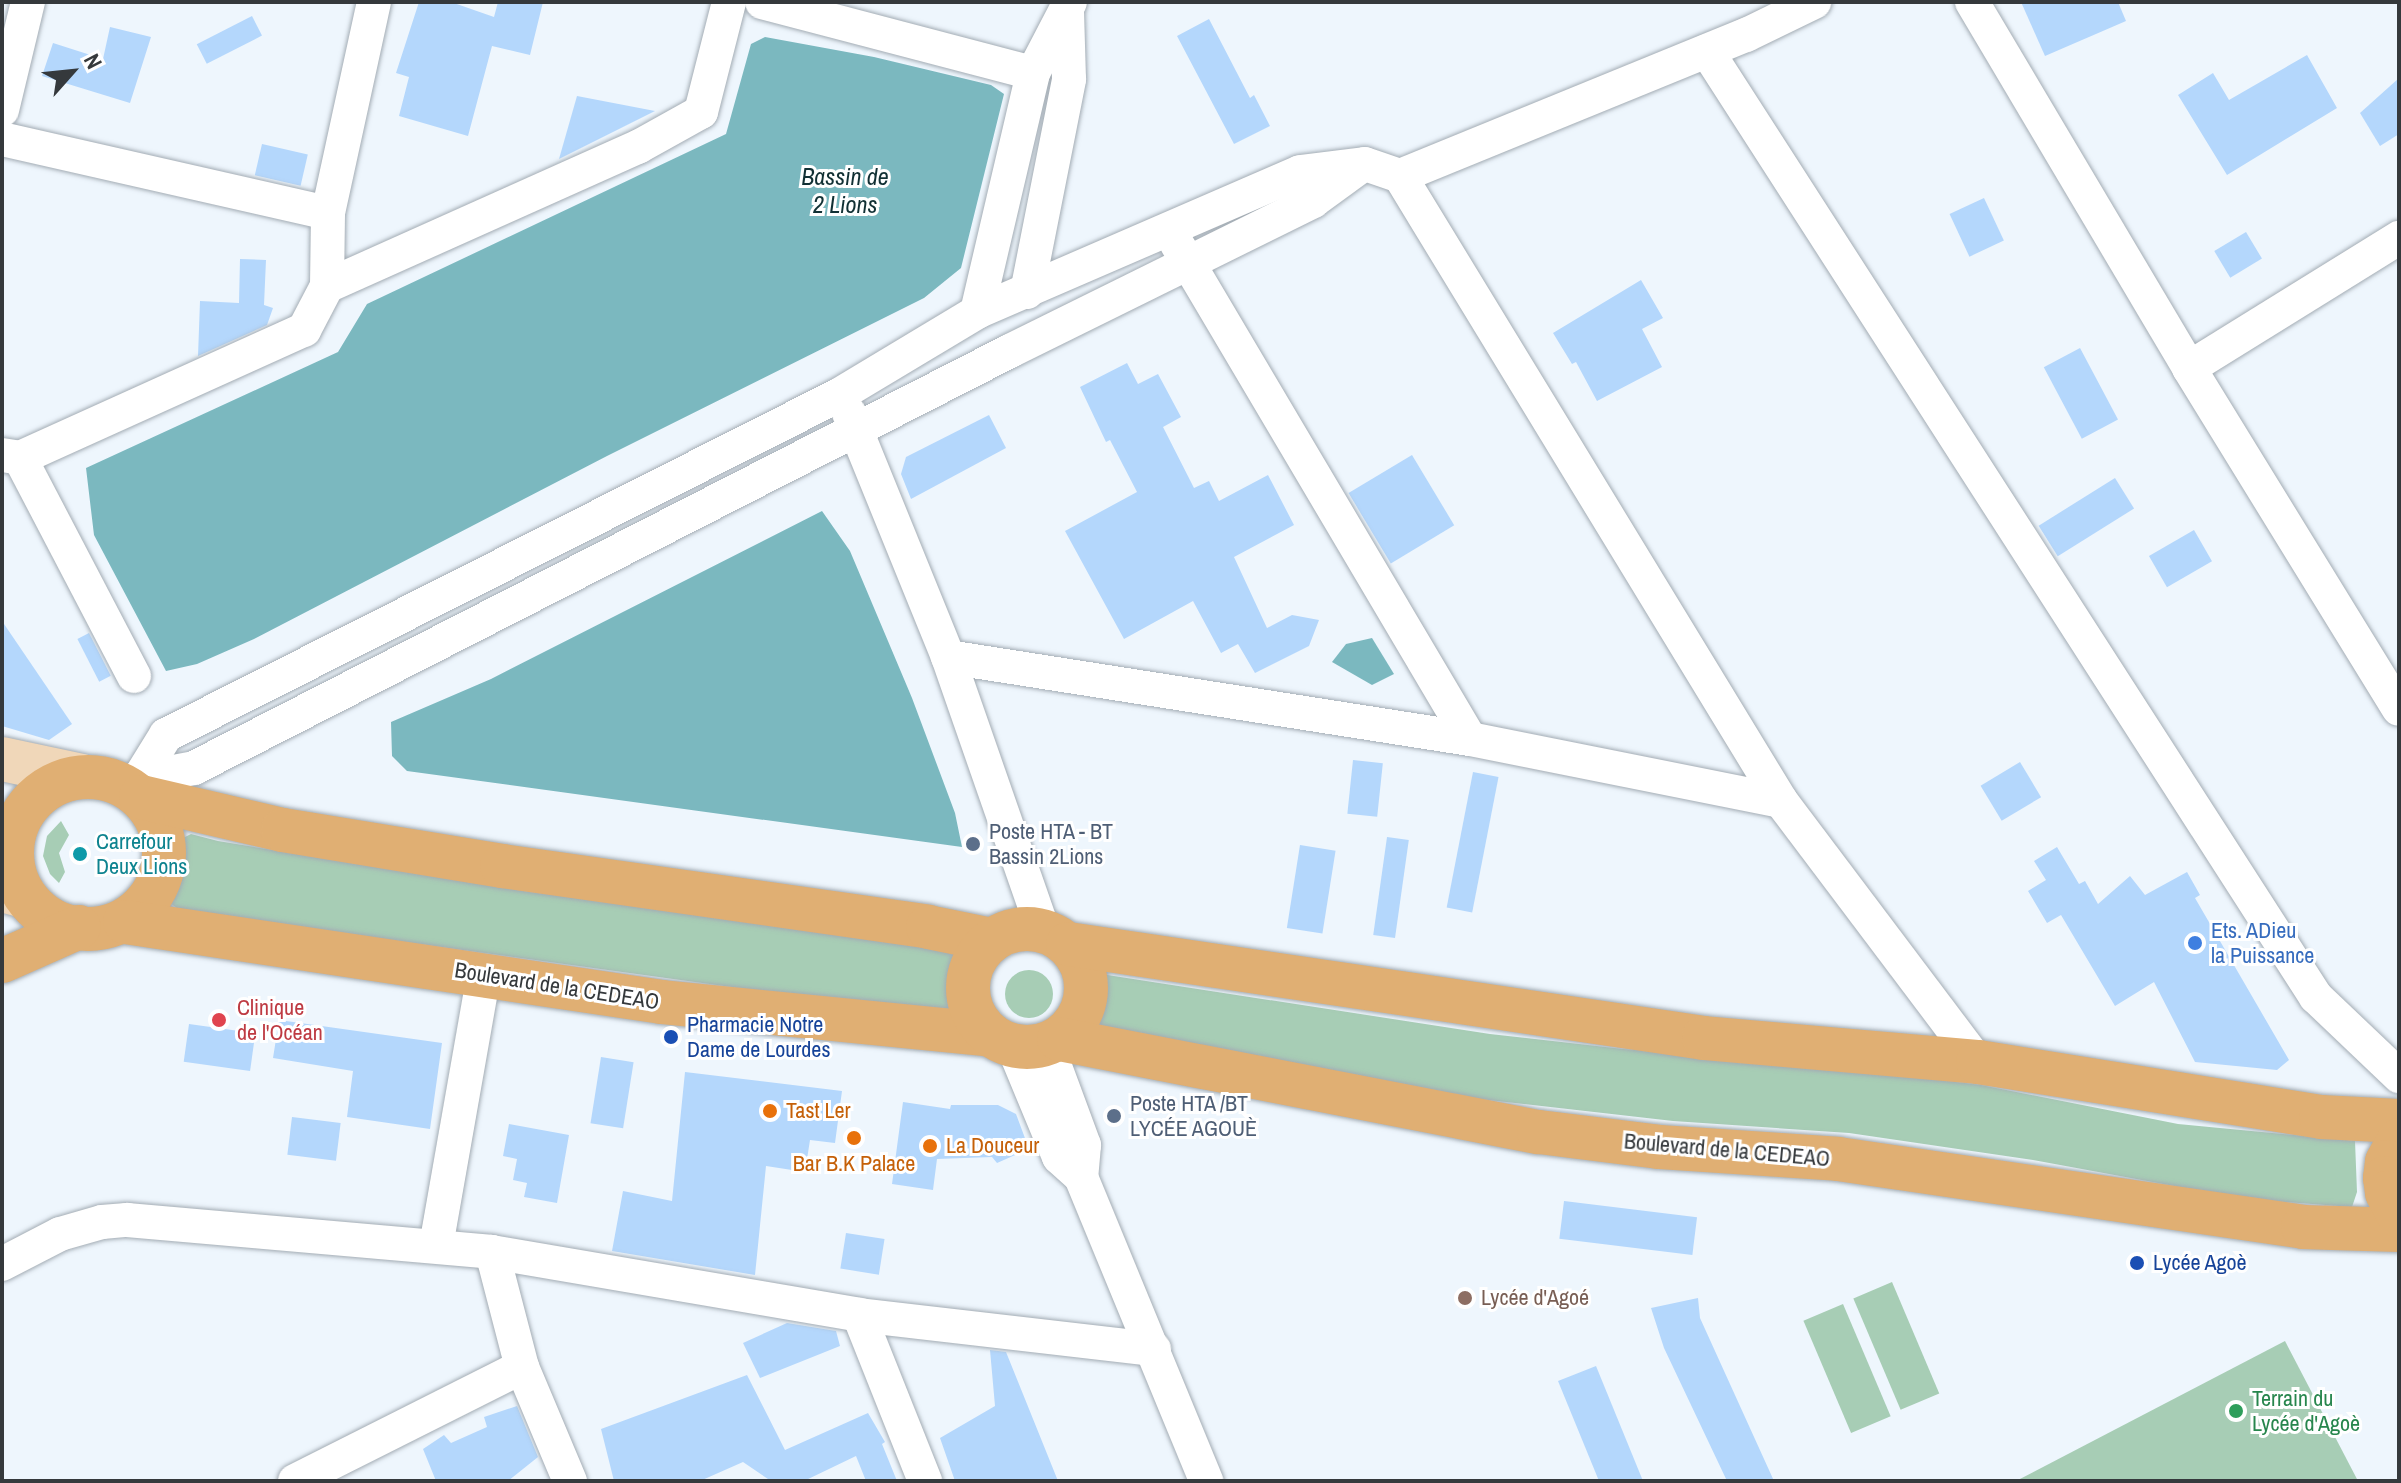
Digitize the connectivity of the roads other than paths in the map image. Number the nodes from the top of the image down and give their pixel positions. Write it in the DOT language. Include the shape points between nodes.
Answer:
graph roads {
  1 [pos="28,2"];
  2 [pos="374,2"];
  3 [pos="729,2"];
  4 [pos="762,2"];
  5 [pos="1814,2"];
  6 [pos="1972,2"];
  7 [pos="1068,7"];
  8 [pos="1750,18"];
  9 [pos="1707,51"];
  10 [pos="1033,73"];
  11 [pos="2,110"];
  12 [pos="2,139"];
  13 [pos="1365,164"];
  14 [pos="1400,176"];
  15 [pos="328,213"];
  16 [pos="1169,230"];
  17 [pos="2399,238"];
  18 [pos="1187,262"];
  19 [pos="327,286"];
  20 [pos="1027,292"];
  21 [pos="977,312"];
  22 [pos="2189,368"];
  23 [pos="839,395"];
  24 [pos="858,431"];
  25 [pos="11,456"];
  26 [pos="948,657"];
  27 [pos="134,676"];
  28 [pos="2399,709"];
  29 [pos="1470,739"];
  30 [pos="2,759"];
  31 [pos="82,776"];
  32 [pos="136,789"];
  33 [pos="1781,801"];
  34 [pos="14,814"];
  35 [pos="13,893"];
  36 [pos="125,922"];
  37 [pos="79,927"];
  38 [pos="1055,937"];
  39 [pos="992,940"];
  40 [pos="2,961"];
  41 [pos="484,975"];
  42 [pos="1027,1041"];
  43 [pos="1978,1062"];
  44 [pos="2399,1076"];
  45 [pos="2399,1121"];
  46 [pos="2399,1140"];
  47 [pos="2399,1216"];
  48 [pos="2399,1230"];
  49 [pos="436,1246"];
  50 [pos="492,1252"];
  51 [pos="2,1264"];
  52 [pos="859,1315"];
  53 [pos="1154,1349"];
  54 [pos="522,1367"];
  55 [pos="295,1481"];
  56 [pos="570,1481"];
  57 [pos="925,1481"];
  58 [pos="1206,1481"];
  1 -- 11 [label="street"];
  2 -- 15 [label="street"];
  3 -- 19 [label="street" via="701,112 638,147"];
  4 -- 10 [label="street"];
  5 -- 8 [label="street"];
  6 -- 22 [label="street"];
  7 -- 10 [label="street"];
  7 -- 20 [label="street" via="1069,79"];
  8 -- 9 [label="street"];
  9 -- 14 [label="street"];
  9 -- 44 [label="street" via="2316,997"];
  10 -- 21 [label="street"];
  12 -- 15 [label="street"];
  13 -- 14 [label="street"];
  13 -- 16 [label="street" via="1300,172"];
  13 -- 18 [label="street" via="1313,201"];
  14 -- 33 [label="street"];
  15 -- 19 [label="street"];
  16 -- 18 [label="street"];
  16 -- 20 [label="street"];
  17 -- 22 [label="street"];
  18 -- 24 [label="street"];
  18 -- 29 [label="street"];
  19 -- 25 [label="street" via="304,330"];
  20 -- 21 [label="street"];
  21 -- 23 [label="street"];
  22 -- 28 [label="street"];
  23 -- 24 [label="street"];
  23 -- 32 [label="street" via="166,735"];
  24 -- 26 [label="street"];
  24 -- 32 [label="street" via="194,768"];
  25 -- 27 [label="street"];
  26 -- 29 [label="street"];
  26 -- 38 [label="street"];
  29 -- 33 [label="street"];
  30 -- 31 [label="main road"];
  31 -- 32 [label="main road"];
  31 -- 34 [label="main road" via="50,785"];
  32 -- 36 [label="main road" via="162,828 166,866 152,900"];
  32 -- 39 [label="main road" via="283,830"];
  33 -- 43 [label="street"];
  34 -- 35 [label="main road"];
  35 -- 37 [label="main road" via="57,923"];
  36 -- 37 [label="main road"];
  36 -- 41 [label="main road, Boulevard de la CEDEAO"];
  37 -- 40 [label="main road"];
  38 -- 39 [label="main road" via="1016,929"];
  38 -- 42 [label="main road" via="1083,967 1087,994 1078,1020"];
  38 -- 43 [label="main road" via="1704,1038"];
  39 -- 42 [label="main road" via="974,961 968,987 973,1013"];
  41 -- 42 [label="main road, Boulevard de la CEDEAO" via="662,1002"];
  41 -- 49 [label="street"];
  42 -- 48 [label="main road, Boulevard de la CEDEAO" via="1539,1132 1659,1147 1838,1159 2303,1227"];
  42 -- 53 [label="street" via="1059,1157 1081,1177"];
  43 -- 45 [label="main road" via="2321,1117"];
  46 -- 47 [label="main road" via="2385,1178"];
  49 -- 50 [label="street"];
  49 -- 51 [label="street" via="127,1220 60,1234"];
  50 -- 52 [label="street"];
  50 -- 54 [label="street"];
  52 -- 53 [label="street"];
  52 -- 57 [label="street"];
  53 -- 58 [label="street"];
  54 -- 55 [label="street"];
  54 -- 56 [label="street"];
}
